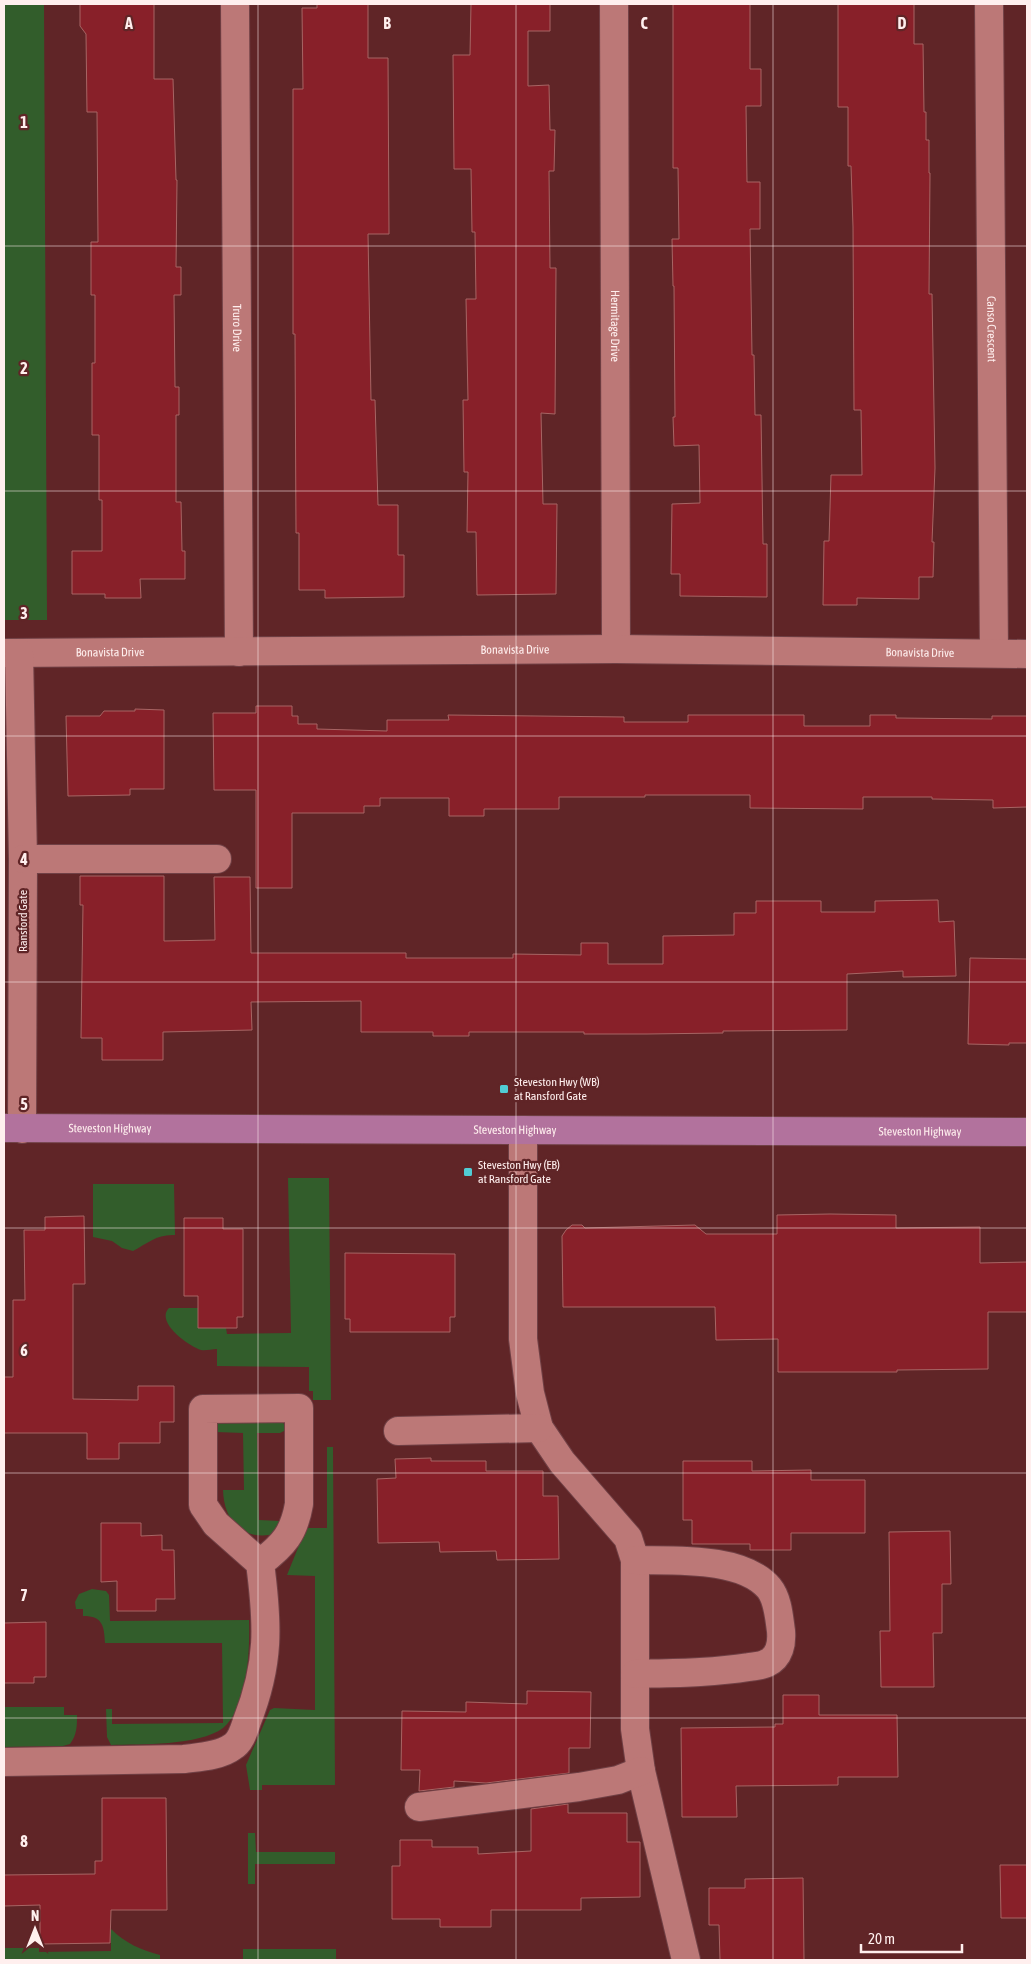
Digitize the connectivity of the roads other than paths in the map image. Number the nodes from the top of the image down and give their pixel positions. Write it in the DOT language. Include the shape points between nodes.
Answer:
graph roads {
  1 [pos="235,4"];
  2 [pos="614,4"];
  3 [pos="989,4"];
  4 [pos="616,649"];
  5 [pos="239,652"];
  6 [pos="11,653"];
  7 [pos="994,653"];
  8 [pos="1027,654"];
  9 [pos="23,859"];
  10 [pos="217,859"];
  11 [pos="13,1128"];
  12 [pos="523,1130"];
  13 [pos="1027,1132"];
  14 [pos="538,1428"];
  15 [pos="398,1431"];
  16 [pos="635,1560"];
  17 [pos="260,1563"];
  18 [pos="635,1674"];
  19 [pos="4,1762"];
  20 [pos="641,1771"];
  21 [pos="419,1807"];
  22 [pos="686,1960"];
  1 -- 5 [label="street, Truro Drive"];
  2 -- 4 [label="street, Hermitage Drive"];
  3 -- 7 [label="street, Canso Crescent"];
  4 -- 5 [label="street, Bonavista Drive"];
  4 -- 7 [label="street, Bonavista Drive"];
  5 -- 6 [label="street, Bonavista Drive"];
  6 -- 9 [label="street, Ransford Gate"];
  7 -- 8 [label="street, Bonavista Drive"];
  9 -- 10 [label="street"];
  9 -- 11 [label="street, Ransford Gate"];
  11 -- 12 [label="main road, Steveston Highway"];
  12 -- 13 [label="main road, Steveston Highway"];
  12 -- 14 [label="street" via="524,1339"];
  14 -- 15 [label="street"];
  14 -- 16 [label="street" via="562,1462 628,1538"];
  16 -- 18 [label="street"];
  16 -- 18 [label="street" via="686,1561 750,1572 770,1588 777,1606 782,1641 776,1656 767,1664 728,1670"];
  17 -- 17 [label="street" via="284,1542 297,1516 299,1408 204,1409 204,1505 216,1524"];
  17 -- 19 [label="street" via="267,1622 263,1671 257,1698 242,1735 233,1747 202,1757 159,1761"];
  18 -- 20 [label="street"];
  20 -- 21 [label="street" via="618,1780 579,1788"];
  20 -- 22 [label="street"];
}
